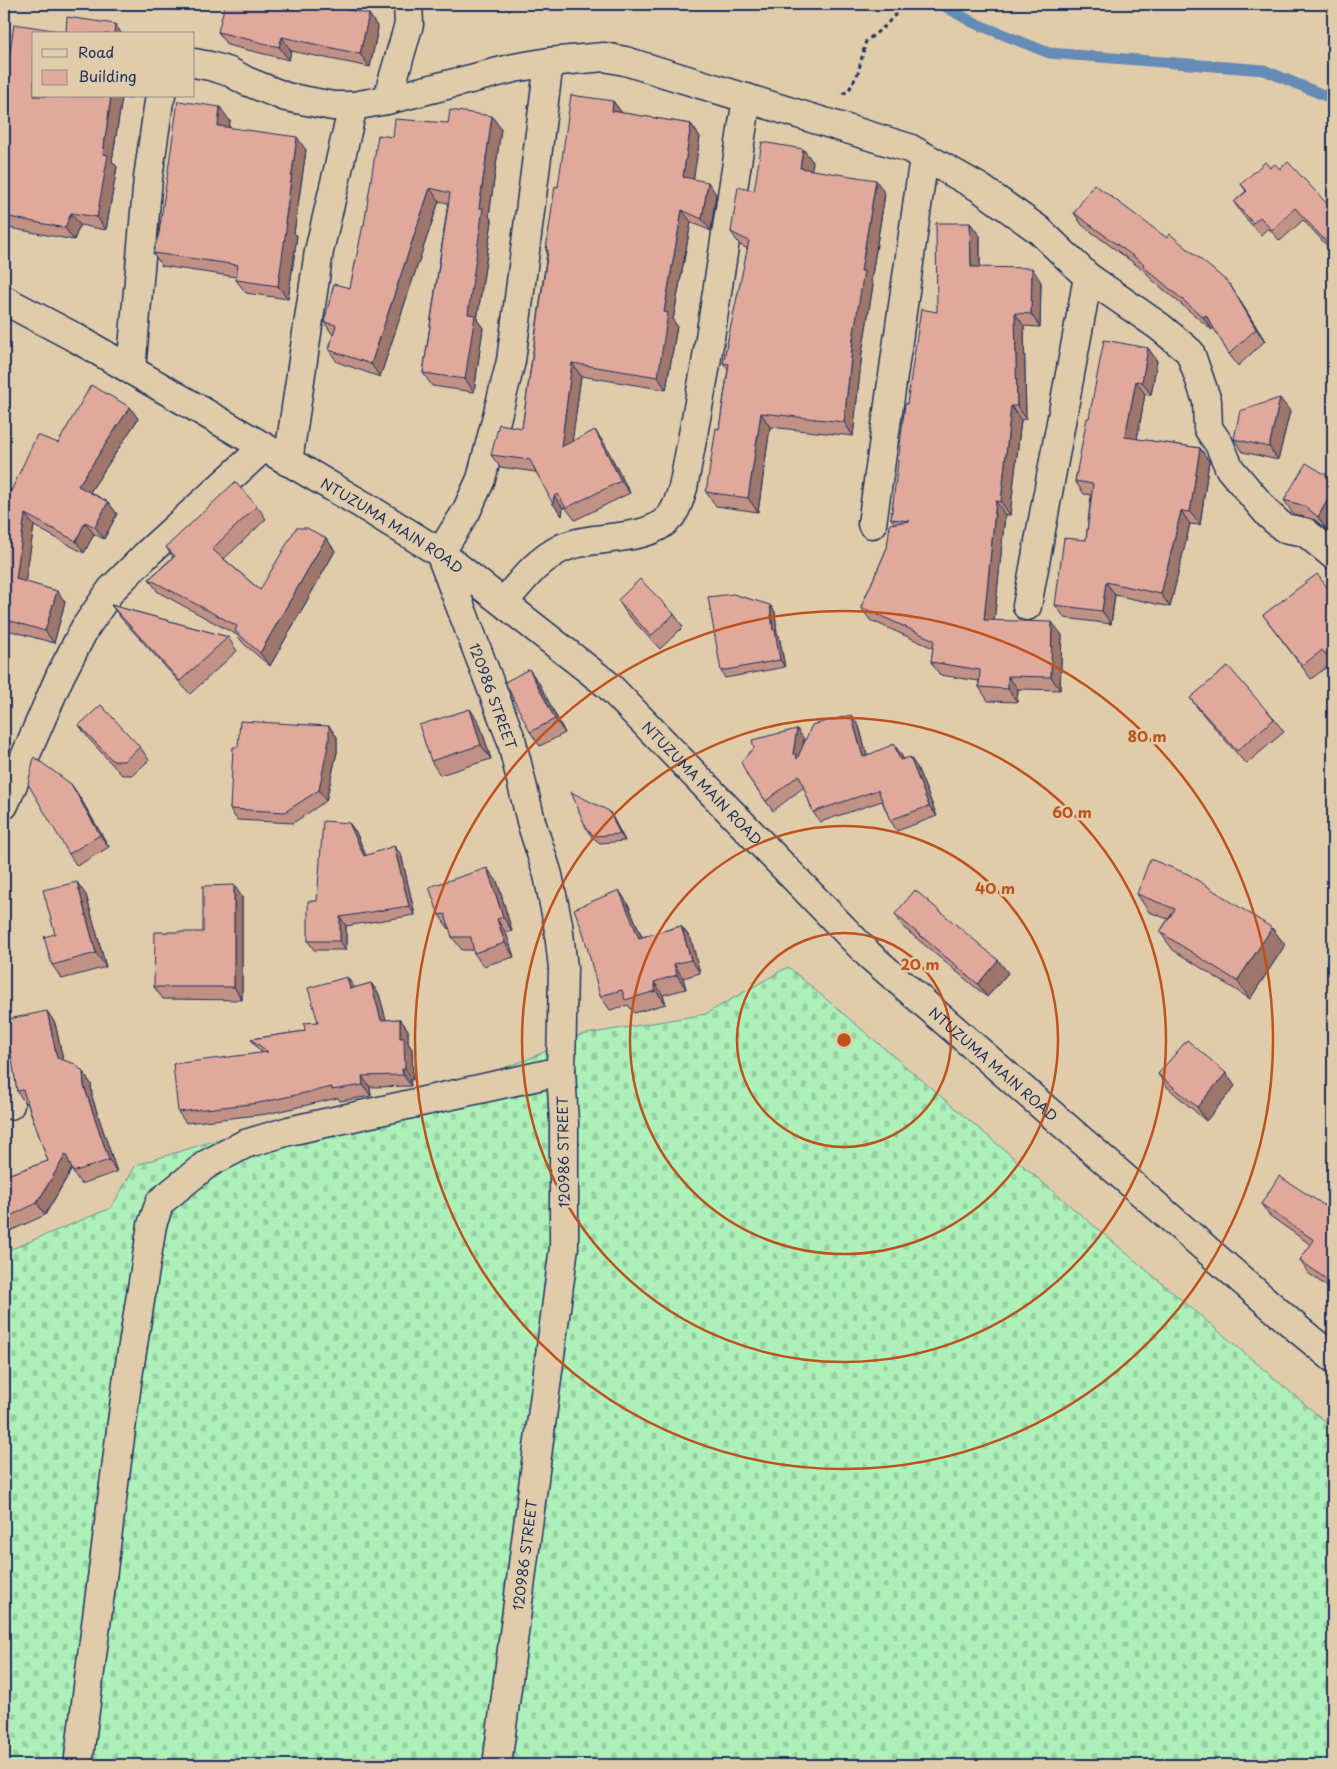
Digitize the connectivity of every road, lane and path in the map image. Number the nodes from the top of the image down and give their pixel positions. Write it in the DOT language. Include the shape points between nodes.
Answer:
graph roads {
  1 [pos="408,4"];
  2 [pos="896,4"];
  3 [pos="549,62"];
  4 [pos="195,63"];
  5 [pos="160,98"];
  6 [pos="747,98"];
  7 [pos="387,100"];
  8 [pos="353,106"];
  9 [pos="806,117"];
  10 [pos="924,157"];
  11 [pos="1088,277"];
  12 [pos="4,300"];
  13 [pos="131,370"];
  14 [pos="264,447"];
  15 [pos="288,462"];
  16 [pos="872,524"];
  17 [pos="440,553"];
  18 [pos="1333,556"];
  19 [pos="504,602"];
  20 [pos="1027,606"];
  21 [pos="4,805"];
  22 [pos="4,1067"];
  23 [pos="560,1071"];
  24 [pos="10,1105"];
  25 [pos="1333,1358"];
  26 [pos="78,1765"];
  27 [pos="497,1765"];
  1 -- 7 [label="street" via="409,24"];
  2 -- 9 [label="path" via="895,15 866,41 850,90"];
  3 -- 6 [label="street" via="604,57"];
  3 -- 7 [label="street"];
  3 -- 17 [label="street" via="511,361 481,479 466,512"];
  4 -- 8 [label="street" via="230,72 286,97 333,106"];
  5 -- 13 [label="street" via="148,178"];
  6 -- 9 [label="street"];
  6 -- 19 [label="street" via="705,370 677,506 669,519 644,533 576,543 551,554 537,564"];
  7 -- 8 [label="street"];
  8 -- 15 [label="street" via="319,251"];
  9 -- 10 [label="street" via="909,148"];
  10 -- 11 [label="street" via="988,193 1039,230"];
  10 -- 16 [label="street"];
  11 -- 18 [label="street" via="1190,352 1207,401 1208,428 1230,469 1268,515 1284,528 1305,532"];
  11 -- 20 [label="street"];
  12 -- 13 [label="street, NTUZUMA MAIN ROAD"];
  13 -- 14 [label="street, NTUZUMA MAIN ROAD"];
  14 -- 15 [label="street, NTUZUMA MAIN ROAD"];
  14 -- 21 [label="street" via="111,590 60,676"];
  15 -- 17 [label="street, NTUZUMA MAIN ROAD"];
  17 -- 19 [label="street, NTUZUMA MAIN ROAD"];
  17 -- 23 [label="street, 120986 STREET" via="511,739 548,875 563,968"];
  19 -- 25 [label="street, NTUZUMA MAIN ROAD" via="608,685 869,955"];
  22 -- 24 [label="street"];
  23 -- 26 [label="street" via="289,1131 245,1144 207,1164 160,1202 152,1225 128,1383"];
  23 -- 27 [label="street, 120986 STREET" via="564,1123 564,1247"];
}
